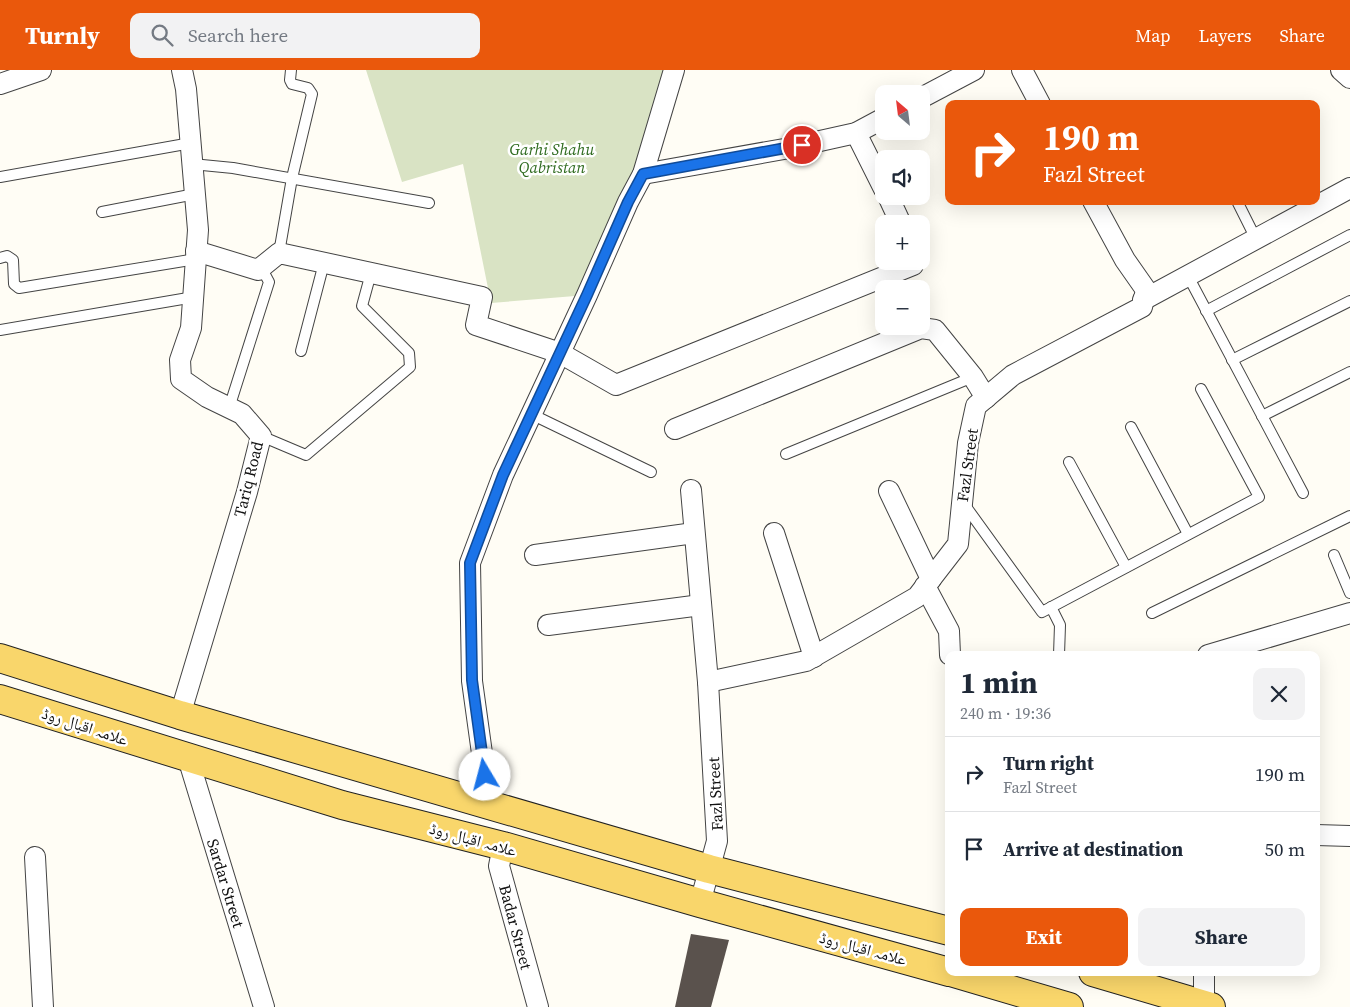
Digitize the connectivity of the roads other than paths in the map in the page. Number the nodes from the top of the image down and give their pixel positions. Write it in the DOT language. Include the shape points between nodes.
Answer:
graph roads {
  1 [pos="40,70"];
  2 [pos="182,70"];
  3 [pos="291,70"];
  4 [pos="674,70"];
  5 [pos="974,70"];
  6 [pos="1022,70"];
  7 [pos="1341,70"];
  8 [pos="1350,78"];
  9 [pos="0,84"];
  10 [pos="930,93"];
  11 [pos="1038,100"];
  12 [pos="875,123"];
  13 [pos="856,133"];
  14 [pos="191,143"];
  15 [pos="192,164"];
  16 [pos="875,170"];
  17 [pos="643,174"];
  18 [pos="0,177"];
  19 [pos="292,178"];
  20 [pos="1350,188"];
  21 [pos="195,194"];
  22 [pos="429,202"];
  23 [pos="1320,204"];
  24 [pos="1095,205"];
  25 [pos="1239,205"];
  26 [pos="1319,205"];
  27 [pos="102,212"];
  28 [pos="1350,236"];
  29 [pos="1256,239"];
  30 [pos="279,253"];
  31 [pos="196,255"];
  32 [pos="0,258"];
  33 [pos="324,263"];
  34 [pos="261,267"];
  35 [pos="901,270"];
  36 [pos="371,273"];
  37 [pos="1188,276"];
  38 [pos="194,297"];
  39 [pos="1143,300"];
  40 [pos="1350,301"];
  41 [pos="1206,311"];
  42 [pos="0,330"];
  43 [pos="301,351"];
  44 [pos="560,354"];
  45 [pos="1232,360"];
  46 [pos="1350,372"];
  47 [pos="972,376"];
  48 [pos="1201,389"];
  49 [pos="986,398"];
  50 [pos="229,408"];
  51 [pos="532,414"];
  52 [pos="1262,416"];
  53 [pos="1131,427"];
  54 [pos="675,429"];
  55 [pos="261,436"];
  56 [pos="786,454"];
  57 [pos="1069,462"];
  58 [pos="651,472"];
  59 [pos="690,490"];
  60 [pos="889,492"];
  61 [pos="1303,493"];
  62 [pos="962,501"];
  63 [pos="1350,516"];
  64 [pos="694,533"];
  65 [pos="774,533"];
  66 [pos="1188,534"];
  67 [pos="535,555"];
  68 [pos="1334,555"];
  69 [pos="1126,567"];
  70 [pos="928,583"];
  71 [pos="1350,593"];
  72 [pos="701,605"];
  73 [pos="1051,607"];
  74 [pos="1152,613"];
  75 [pos="1350,613"];
  76 [pos="548,625"];
  77 [pos="950,651"];
  78 [pos="1059,651"];
  79 [pos="1222,651"];
  80 [pos="814,657"];
  81 [pos="0,658"];
  82 [pos="708,682"];
  83 [pos="0,699"];
  84 [pos="180,715"];
  85 [pos="188,758"];
  86 [pos="480,802"];
  87 [pos="1320,835"];
  88 [pos="1350,836"];
  89 [pos="503,846"];
  90 [pos="35,857"];
  91 [pos="709,869"];
  92 [pos="700,903"];
  93 [pos="945,930"];
  94 [pos="945,971"];
  95 [pos="961,976"];
  96 [pos="1118,976"];
  97 [pos="1203,976"];
  98 [pos="1137,979"];
  99 [pos="1028,1001"];
  100 [pos="1194,1004"];
  101 [pos="43,1007"];
  102 [pos="264,1007"];
  103 [pos="538,1007"];
  104 [pos="1069,1007"];
  1 -- 9 [label="street"];
  2 -- 14 [label="street, Tariq Road"];
  3 -- 19 [label="lane" via="292,84 308,88 312,94"];
  4 -- 17 [label="street"];
  5 -- 10 [label="street"];
  6 -- 11 [label="street"];
  7 -- 8 [label="street"];
  12 -- 13 [label="street"];
  13 -- 16 [label="street"];
  13 -- 17 [label="street"];
  14 -- 15 [label="street, Tariq Road"];
  14 -- 18 [label="lane"];
  15 -- 19 [label="lane"];
  15 -- 21 [label="street, Tariq Road"];
  17 -- 44 [label="street"];
  19 -- 22 [label="lane"];
  19 -- 30 [label="lane"];
  20 -- 23 [label="street"];
  21 -- 27 [label="lane"];
  21 -- 31 [label="street, Tariq Road"];
  24 -- 39 [label="street" via="1125,260 1146,290"];
  25 -- 29 [label="lane"];
  26 -- 29 [label="street"];
  28 -- 41 [label="lane"];
  29 -- 37 [label="street"];
  30 -- 33 [label="street"];
  30 -- 34 [label="street"];
  31 -- 32 [label="lane" via="20,288 14,284 13,260 7,256"];
  31 -- 34 [label="street" via="258,270"];
  31 -- 38 [label="street, Tariq Road"];
  33 -- 36 [label="street"];
  33 -- 43 [label="lane"];
  34 -- 50 [label="lane" via="269,282"];
  35 -- 44 [label="street" via="622,384 612,384"];
  36 -- 44 [label="street" via="482,297 476,326"];
  36 -- 55 [label="lane" via="362,306 409,353 410,367 306,455"];
  37 -- 39 [label="street"];
  37 -- 41 [label="lane"];
  38 -- 42 [label="lane"];
  38 -- 50 [label="street, Tariq Road" via="191,328 180,360 181,379"];
  39 -- 49 [label="street, Fazl Street" via="1142,307 1014,375"];
  40 -- 45 [label="lane"];
  41 -- 45 [label="lane"];
  44 -- 51 [label="street"];
  45 -- 52 [label="lane"];
  46 -- 52 [label="lane"];
  47 -- 49 [label="street"];
  47 -- 54 [label="street" via="935,330 921,328"];
  47 -- 56 [label="lane"];
  48 -- 66 [label="lane" via="1259,497"];
  49 -- 62 [label="street, Fazl Street" via="976,406 968,443"];
  50 -- 55 [label="street, Tariq Road" via="242,414"];
  51 -- 58 [label="lane"];
  51 -- 86 [label="street" via="503,475 470,563 472,680 485,775"];
  52 -- 61 [label="lane"];
  53 -- 66 [label="lane"];
  55 -- 84 [label="street, Tariq Road"];
  57 -- 69 [label="lane"];
  59 -- 64 [label="street, Fazl Street"];
  60 -- 70 [label="street"];
  62 -- 70 [label="street, Fazl Street" via="958,544"];
  62 -- 73 [label="lane" via="1042,612"];
  63 -- 74 [label="lane"];
  64 -- 67 [label="street"];
  64 -- 72 [label="street, Fazl Street"];
  65 -- 80 [label="street"];
  66 -- 69 [label="lane"];
  68 -- 71 [label="lane"];
  69 -- 73 [label="lane"];
  70 -- 77 [label="street" via="949,631"];
  70 -- 80 [label="street, Fazl Street" via="917,598"];
  72 -- 76 [label="street"];
  72 -- 82 [label="street, Fazl Street"];
  73 -- 78 [label="lane" via="1060,625"];
  75 -- 79 [label="street"];
  80 -- 82 [label="street, Fazl Street"];
  81 -- 84 [label="main road"];
  82 -- 91 [label="street, Fazl Street" via="717,841"];
  83 -- 85 [label="main road, علامہ اقبال روڈ"];
  84 -- 86 [label="main road"];
  85 -- 89 [label="main road, علامہ اقبال روڈ" via="342,806"];
  85 -- 102 [label="street, Sardar Street"];
  86 -- 91 [label="main road"];
  87 -- 88 [label="street"];
  89 -- 92 [label="main road, علامہ اقبال روڈ"];
  89 -- 103 [label="street, Badar Street" via="499,866"];
  90 -- 101 [label="street"];
  91 -- 92 [label="street, Fazl Street"];
  91 -- 93 [label="main road"];
  92 -- 94 [label="main road, علامہ اقبال روڈ"];
  95 -- 99 [label="main road, علامہ اقبال روڈ"];
  96 -- 98 [label="main road"];
  97 -- 100 [label="street"];
  98 -- 100 [label="main road"];
  99 -- 104 [label="main road, علامہ اقبال روڈ"];
}
